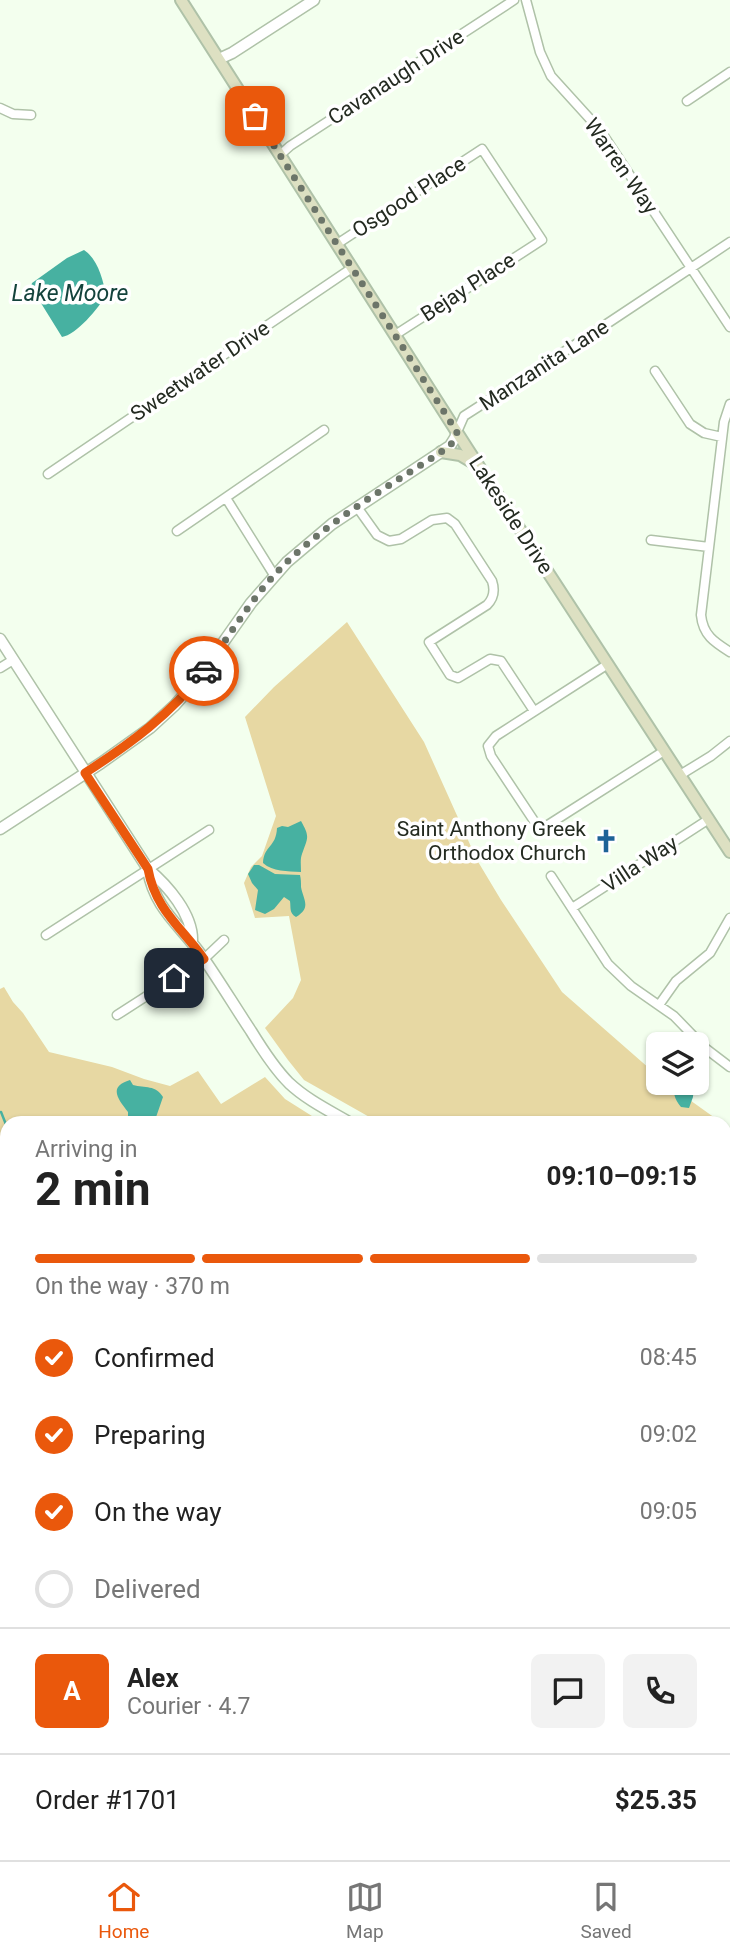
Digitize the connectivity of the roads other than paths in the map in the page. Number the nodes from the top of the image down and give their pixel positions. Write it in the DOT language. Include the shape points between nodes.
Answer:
graph roads {
  1 [pos="181,0"];
  2 [pos="314,0"];
  3 [pos="513,0"];
  4 [pos="526,0"];
  5 [pos="219,59"];
  6 [pos="730,72"];
  7 [pos="687,101"];
  8 [pos="0,108"];
  9 [pos="31,114"];
  10 [pos="280,155"];
  11 [pos="542,240"];
  12 [pos="730,242"];
  13 [pos="337,244"];
  14 [pos="352,268"];
  15 [pos="691,268"];
  16 [pos="730,327"];
  17 [pos="395,335"];
  18 [pos="655,370"];
  19 [pos="730,404"];
  20 [pos="324,430"];
  21 [pos="457,432"];
  22 [pos="722,436"];
  23 [pos="441,452"];
  24 [pos="479,467"];
  25 [pos="48,474"];
  26 [pos="226,498"];
  27 [pos="357,507"];
  28 [pos="177,531"];
  29 [pos="651,540"];
  30 [pos="709,547"];
  31 [pos="274,575"];
  32 [pos="0,639"];
  33 [pos="730,652"];
  34 [pos="13,660"];
  35 [pos="608,664"];
  36 [pos="0,668"];
  37 [pos="534,711"];
  38 [pos="730,741"];
  39 [pos="664,751"];
  40 [pos="85,773"];
  41 [pos="680,775"];
  42 [pos="709,819"];
  43 [pos="0,829"];
  44 [pos="209,830"];
  45 [pos="730,852"];
  46 [pos="148,869"];
  47 [pos="551,876"];
  48 [pos="572,908"];
  49 [pos="730,919"];
  50 [pos="46,935"];
  51 [pos="224,940"];
  52 [pos="191,941"];
  53 [pos="204,959"];
  54 [pos="659,1005"];
  55 [pos="117,1014"];
  56 [pos="730,1067"];
  57 [pos="339,1116"];
  1 -- 5 [label="main road, Lakeside Drive"];
  2 -- 5 [label="street"];
  3 -- 10 [label="street, Cavanaugh Drive"];
  4 -- 15 [label="street, Warren Way" via="551,76 600,130"];
  5 -- 10 [label="main road, Lakeside Drive"];
  6 -- 7 [label="street"];
  8 -- 9 [label="street"];
  10 -- 13 [label="main road, Lakeside Drive"];
  11 -- 13 [label="street, Osgood Place" via="482,149"];
  11 -- 17 [label="street, Bejay Place"];
  12 -- 15 [label="street, Manzanita Lane"];
  13 -- 14 [label="main road, Lakeside Drive"];
  14 -- 17 [label="main road, Lakeside Drive"];
  14 -- 25 [label="street, Sweetwater Drive"];
  15 -- 16 [label="street, Warren Way"];
  15 -- 21 [label="street, Manzanita Lane" via="464,416"];
  17 -- 21 [label="main road, Lakeside Drive"];
  18 -- 22 [label="street" via="690,424 704,433"];
  19 -- 22 [label="street"];
  20 -- 26 [label="street"];
  21 -- 23 [label="street, Manzanita Lane"];
  21 -- 24 [label="main road, Lakeside Drive"];
  22 -- 30 [label="street"];
  23 -- 24 [label="main road" via="460,455"];
  23 -- 27 [label="street, Manzanita Lane"];
  24 -- 35 [label="main road, Lakeside Drive"];
  26 -- 28 [label="street"];
  26 -- 31 [label="street"];
  27 -- 31 [label="street, Manzanita Lane" via="318,534"];
  27 -- 37 [label="street" via="377,535 389,541 432,520 447,518 455,524 495,591 491,602 429,642 450,675 458,678 489,659 500,661"];
  29 -- 30 [label="street"];
  30 -- 33 [label="street" via="702,623 709,637"];
  31 -- 40 [label="street, Manzanita Lane" via="175,705 136,739"];
  32 -- 34 [label="street"];
  34 -- 36 [label="street"];
  34 -- 40 [label="street"];
  35 -- 37 [label="street"];
  35 -- 39 [label="main road, Lakeside Drive"];
  37 -- 39 [label="street" via="488,746 540,830"];
  38 -- 41 [label="street"];
  39 -- 41 [label="main road, Lakeside Drive"];
  40 -- 43 [label="street, Manzanita Lane"];
  40 -- 46 [label="street"];
  41 -- 42 [label="main road, Lakeside Drive"];
  42 -- 45 [label="main road, Lakeside Drive"];
  42 -- 48 [label="street, Villa Way"];
  44 -- 46 [label="street"];
  46 -- 50 [label="street"];
  46 -- 52 [label="street" via="163,908"];
  46 -- 52 [label="street" via="178,903 191,930"];
  47 -- 48 [label="street"];
  48 -- 54 [label="street" via="608,964"];
  49 -- 54 [label="street" via="710,953 676,981"];
  51 -- 53 [label="street"];
  52 -- 53 [label="street"];
  53 -- 55 [label="street"];
  53 -- 57 [label="street" via="280,1073 301,1093"];
  54 -- 56 [label="street"];
}
